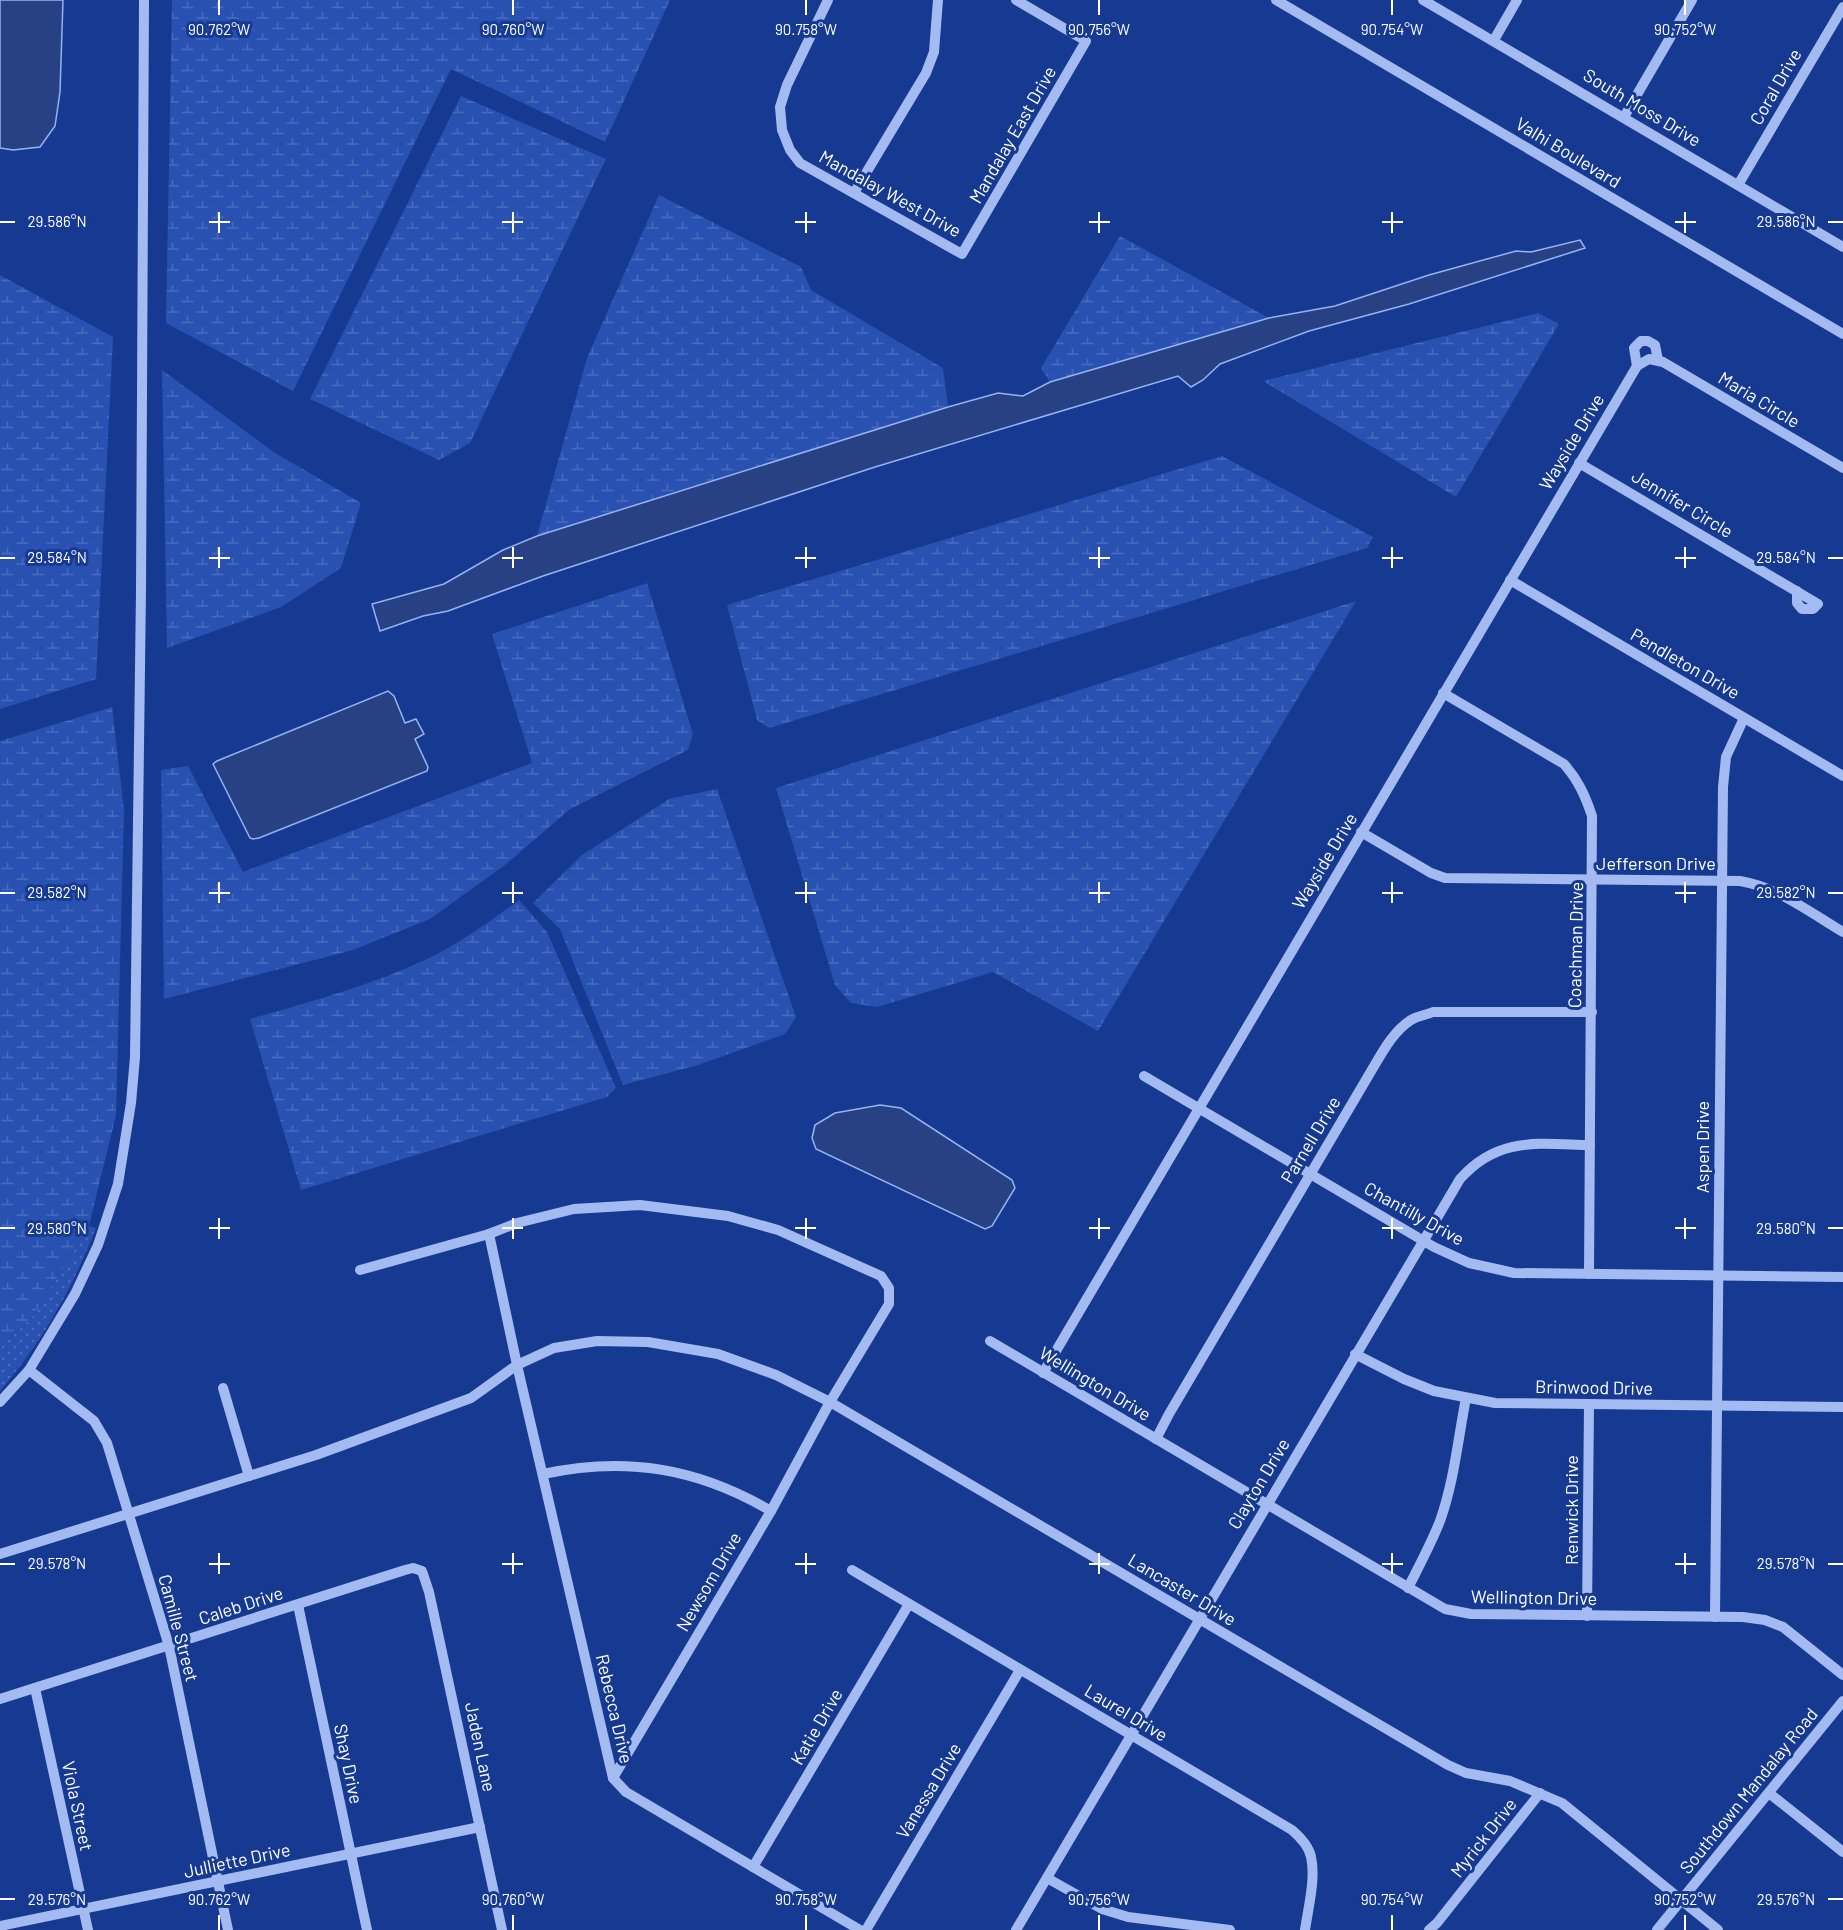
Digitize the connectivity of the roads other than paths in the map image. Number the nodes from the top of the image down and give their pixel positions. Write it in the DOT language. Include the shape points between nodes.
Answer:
graph roads {
  1 [pos="144,0"];
  2 [pos="828,0"];
  3 [pos="938,0"];
  4 [pos="1016,0"];
  5 [pos="1276,0"];
  6 [pos="1423,0"];
  7 [pos="1517,0"];
  8 [pos="1692,0"];
  9 [pos="1843,7"];
  10 [pos="1494,40"];
  11 [pos="1624,117"];
  12 [pos="1738,185"];
  13 [pos="854,193"];
  14 [pos="1843,247"];
  15 [pos="962,254"];
  16 [pos="1843,334"];
  17 [pos="1658,360"];
  18 [pos="1637,366"];
  19 [pos="1579,463"];
  20 [pos="1843,468"];
  21 [pos="1510,580"];
  22 [pos="1818,604"];
  23 [pos="1443,693"];
  24 [pos="1744,718"];
  25 [pos="1843,776"];
  26 [pos="1361,832"];
  27 [pos="1593,880"];
  28 [pos="1722,881"];
  29 [pos="1843,932"];
  30 [pos="1592,1012"];
  31 [pos="1144,1076"];
  32 [pos="1198,1108"];
  33 [pos="1590,1144"];
  34 [pos="1310,1174"];
  35 [pos="489,1234"];
  36 [pos="1422,1240"];
  37 [pos="360,1270"];
  38 [pos="1589,1274"];
  39 [pos="1718,1275"];
  40 [pos="1843,1277"];
  41 [pos="990,1341"];
  42 [pos="1355,1354"];
  43 [pos="517,1365"];
  44 [pos="29,1371"];
  45 [pos="1043,1372"];
  46 [pos="223,1388"];
  47 [pos="1466,1398"];
  48 [pos="0,1402"];
  49 [pos="830,1402"];
  50 [pos="1589,1405"];
  51 [pos="1717,1406"];
  52 [pos="1843,1407"];
  53 [pos="1156,1439"];
  54 [pos="543,1474"];
  55 [pos="249,1476"];
  56 [pos="1266,1504"];
  57 [pos="771,1510"];
  58 [pos="129,1514"];
  59 [pos="0,1554"];
  60 [pos="852,1570"];
  61 [pos="422,1571"];
  62 [pos="1407,1588"];
  63 [pos="909,1604"];
  64 [pos="298,1605"];
  65 [pos="1587,1616"];
  66 [pos="1715,1617"];
  67 [pos="1198,1619"];
  68 [pos="169,1646"];
  69 [pos="1020,1670"];
  70 [pos="1843,1675"];
  71 [pos="35,1688"];
  72 [pos="0,1699"];
  73 [pos="1843,1701"];
  74 [pos="1131,1735"];
  75 [pos="614,1778"];
  76 [pos="1540,1793"];
  77 [pos="1769,1793"];
  78 [pos="480,1827"];
  79 [pos="1843,1852"];
  80 [pos="350,1854"];
  81 [pos="753,1867"];
  82 [pos="1047,1878"];
  83 [pos="218,1881"];
  84 [pos="1682,1900"];
  85 [pos="83,1909"];
  86 [pos="0,1926"];
  87 [pos="88,1930"];
  88 [pos="228,1930"];
  89 [pos="367,1930"];
  90 [pos="502,1930"];
  91 [pos="860,1930"];
  92 [pos="866,1930"];
  93 [pos="1016,1930"];
  94 [pos="1230,1930"];
  95 [pos="1305,1930"];
  96 [pos="1429,1930"];
  97 [pos="1658,1930"];
  98 [pos="1718,1930"];
  1 -- 44 [label="street" via="135,1057 118,1184 98,1245 75,1294"];
  2 -- 13 [label="street, Mandalay West Drive" via="787,85 780,107 782,130 800,163"];
  3 -- 13 [label="street" via="934,52 926,73"];
  4 -- 15 [label="street, Mandalay East Drive" via="1086,41"];
  5 -- 16 [label="street, Valhi Boulevard"];
  6 -- 10 [label="street, South Moss Drive"];
  7 -- 10 [label="street"];
  8 -- 11 [label="street"];
  9 -- 12 [label="street, Coral Drive"];
  10 -- 11 [label="street, South Moss Drive"];
  11 -- 12 [label="street, South Moss Drive"];
  12 -- 14 [label="street, South Moss Drive"];
  13 -- 15 [label="street, Mandalay West Drive"];
  17 -- 18 [label="street" via="1649,359"];
  17 -- 18 [label="street, Maria Circle" via="1654,345 1641,341 1634,348"];
  17 -- 20 [label="street, Maria Circle"];
  18 -- 19 [label="street, Wayside Drive"];
  19 -- 21 [label="street, Wayside Drive"];
  19 -- 22 [label="street, Jennifer Circle"];
  21 -- 23 [label="street, Wayside Drive"];
  21 -- 24 [label="street, Pendleton Drive"];
  23 -- 26 [label="street, Wayside Drive"];
  23 -- 27 [label="street, Coachman Drive" via="1563,764 1576,778 1592,816"];
  24 -- 25 [label="street, Pendleton Drive"];
  24 -- 28 [label="street, Aspen Drive" via="1726,757"];
  26 -- 27 [label="street, Jefferson Drive" via="1445,878"];
  26 -- 32 [label="street, Wayside Drive"];
  27 -- 28 [label="street, Jefferson Drive"];
  27 -- 30 [label="street, Coachman Drive"];
  28 -- 29 [label="street, Jefferson Drive" via="1753,883"];
  28 -- 39 [label="street, Aspen Drive"];
  30 -- 33 [label="street, Coachman Drive"];
  30 -- 34 [label="street, Parnell Drive" via="1447,1011 1412,1020 1393,1036"];
  31 -- 32 [label="street, Chantilly Drive"];
  32 -- 34 [label="street, Chantilly Drive"];
  32 -- 45 [label="street, Wayside Drive"];
  33 -- 36 [label="street, Clayton Drive" via="1531,1144 1486,1155 1460,1179"];
  33 -- 38 [label="street, Coachman Drive"];
  34 -- 36 [label="street, Chantilly Drive"];
  34 -- 53 [label="street, Parnell Drive"];
  35 -- 37 [label="street"];
  35 -- 43 [label="street, Rebecca Drive"];
  35 -- 49 [label="street, Newsom Drive" via="517,1222 574,1209 640,1205 728,1216 758,1224 881,1276 889,1288 889,1304"];
  36 -- 38 [label="street, Chantilly Drive" via="1469,1263 1493,1269"];
  36 -- 42 [label="street, Clayton Drive"];
  38 -- 39 [label="street, Chantilly Drive"];
  39 -- 40 [label="street, Chantilly Drive"];
  39 -- 51 [label="street, Aspen Drive"];
  41 -- 45 [label="street, Wellington Drive"];
  42 -- 47 [label="street, Brinwood Drive" via="1434,1391"];
  42 -- 56 [label="street, Clayton Drive"];
  43 -- 49 [label="street, Lancaster Drive" via="554,1348 597,1341 648,1342 718,1354 776,1375"];
  43 -- 54 [label="street, Rebecca Drive"];
  43 -- 55 [label="street, Lancaster Drive" via="471,1398"];
  44 -- 48 [label="street"];
  44 -- 58 [label="street, Camille Street" via="86,1414 101,1431"];
  45 -- 53 [label="street, Wellington Drive"];
  46 -- 55 [label="street"];
  47 -- 50 [label="street, Brinwood Drive" via="1495,1403"];
  47 -- 62 [label="street" via="1441,1518"];
  49 -- 57 [label="street, Newsom Drive"];
  49 -- 67 [label="street, Lancaster Drive"];
  50 -- 51 [label="street, Brinwood Drive"];
  50 -- 65 [label="street, Renwick Drive"];
  51 -- 52 [label="street, Brinwood Drive"];
  51 -- 66 [label="street, Aspen Drive"];
  53 -- 56 [label="street, Wellington Drive"];
  54 -- 57 [label="street" via="606,1465 655,1468 724,1486"];
  54 -- 75 [label="street, Rebecca Drive"];
  55 -- 58 [label="street, Lancaster Drive"];
  56 -- 62 [label="street, Wellington Drive"];
  56 -- 67 [label="street, Clayton Drive"];
  57 -- 75 [label="street, Newsom Drive"];
  58 -- 59 [label="street, Lancaster Drive"];
  58 -- 68 [label="street, Camille Street"];
  60 -- 63 [label="street, Laurel Drive"];
  61 -- 64 [label="street, Caleb Drive" via="405,1570"];
  61 -- 78 [label="street, Jaden Lane"];
  62 -- 65 [label="street, Wellington Drive" via="1445,1609 1471,1614"];
  63 -- 69 [label="street, Laurel Drive"];
  63 -- 81 [label="street, Katie Drive"];
  64 -- 68 [label="street, Caleb Drive"];
  64 -- 80 [label="street, Shay Drive"];
  65 -- 66 [label="street, Wellington Drive"];
  66 -- 70 [label="street, Wellington Drive" via="1776,1623"];
  67 -- 74 [label="street, Clayton Drive"];
  67 -- 76 [label="street, Lancaster Drive" via="1448,1765"];
  68 -- 71 [label="street, Caleb Drive"];
  68 -- 83 [label="street, Camille Street"];
  69 -- 74 [label="street, Laurel Drive"];
  69 -- 92 [label="street, Vanessa Drive"];
  71 -- 72 [label="street, Caleb Drive"];
  71 -- 85 [label="street, Viola Street"];
  73 -- 77 [label="street, Southdown Mandalay Road"];
  74 -- 82 [label="street, Clayton Drive"];
  74 -- 95 [label="street, Laurel Drive" via="1300,1838 1309,1849 1312,1869"];
  75 -- 81 [label="street, Rebecca Drive" via="626,1792"];
  76 -- 84 [label="street, Lancaster Drive" via="1562,1803"];
  76 -- 96 [label="street, Myrick Drive"];
  77 -- 79 [label="street"];
  77 -- 84 [label="street, Southdown Mandalay Road"];
  78 -- 80 [label="street, Julliette Drive"];
  78 -- 90 [label="street, Jaden Lane"];
  80 -- 83 [label="street, Julliette Drive"];
  80 -- 89 [label="street, Shay Drive"];
  81 -- 91 [label="street, Rebecca Drive"];
  82 -- 93 [label="street, Clayton Drive"];
  82 -- 94 [label="street" via="1102,1909 1128,1917"];
  83 -- 85 [label="street, Julliette Drive"];
  83 -- 88 [label="street, Camille Street"];
  84 -- 97 [label="street, Southdown Mandalay Road"];
  84 -- 98 [label="street, Lancaster Drive"];
  85 -- 86 [label="street, Julliette Drive"];
  85 -- 87 [label="street, Viola Street"];
}
